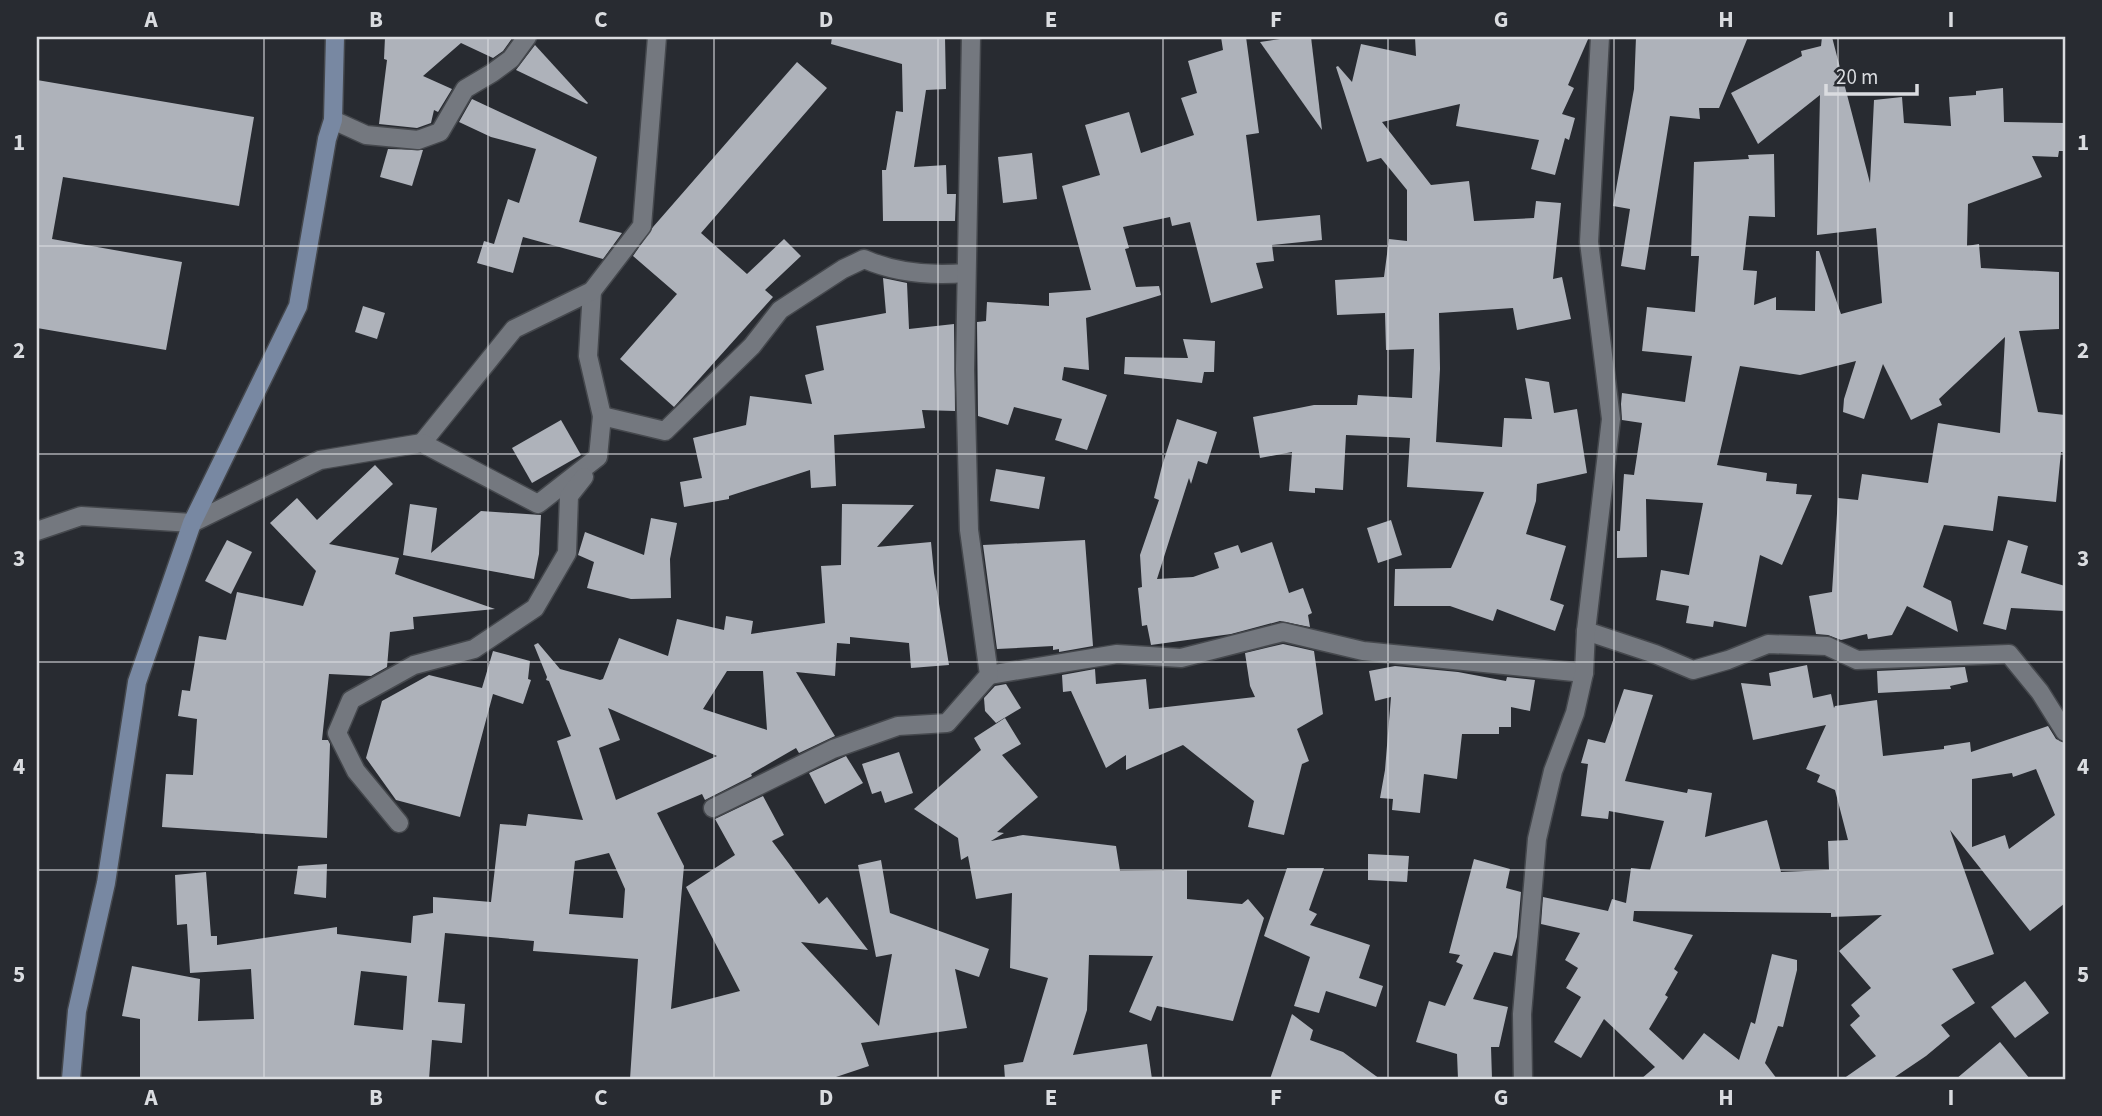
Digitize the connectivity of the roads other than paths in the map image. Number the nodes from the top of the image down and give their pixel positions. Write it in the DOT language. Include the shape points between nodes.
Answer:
graph roads {
  1 [pos="335,37"];
  2 [pos="527,37"];
  3 [pos="657,37"];
  4 [pos="971,37"];
  5 [pos="1600,37"];
  6 [pos="333,120"];
  7 [pos="967,273"];
  8 [pos="592,291"];
  9 [pos="602,416"];
  10 [pos="422,443"];
  11 [pos="598,457"];
  12 [pos="192,523"];
  13 [pos="37,531"];
  14 [pos="1586,631"];
  15 [pos="1584,673"];
  16 [pos="989,674"];
  17 [pos="2065,732"];
  18 [pos="713,808"];
  19 [pos="399,823"];
  20 [pos="71,1079"];
  21 [pos="1522,1079"];
  1 -- 6 [label="main road"];
  2 -- 6 [label="street" via="510,59 465,89 440,132 418,140 366,135"];
  3 -- 8 [label="street" via="642,226"];
  4 -- 7 [label="street"];
  5 -- 14 [label="street" via="1589,242 1611,419"];
  6 -- 12 [label="main road" via="298,306"];
  7 -- 9 [label="street" via="940,275 884,267 864,259 780,310 751,346 666,431"];
  7 -- 16 [label="street" via="969,530"];
  8 -- 9 [label="street" via="588,356"];
  8 -- 10 [label="street" via="514,329"];
  9 -- 11 [label="street"];
  10 -- 11 [label="street" via="538,504"];
  10 -- 12 [label="street" via="320,460"];
  11 -- 19 [label="street" via="569,496 567,553 534,608 474,649 414,665 351,700 337,733 356,771"];
  12 -- 13 [label="street" via="81,516"];
  12 -- 20 [label="main road" via="137,682 106,883 77,1011"];
  14 -- 15 [label="street"];
  14 -- 17 [label="street" via="1693,670 1768,643 1827,646 1857,660 2009,653"];
  15 -- 16 [label="street" via="1363,651 1283,632 1181,659 1117,653"];
  15 -- 21 [label="street" via="1537,839 1522,1014"];
  16 -- 18 [label="street" via="947,723 898,726 833,748"];
}
